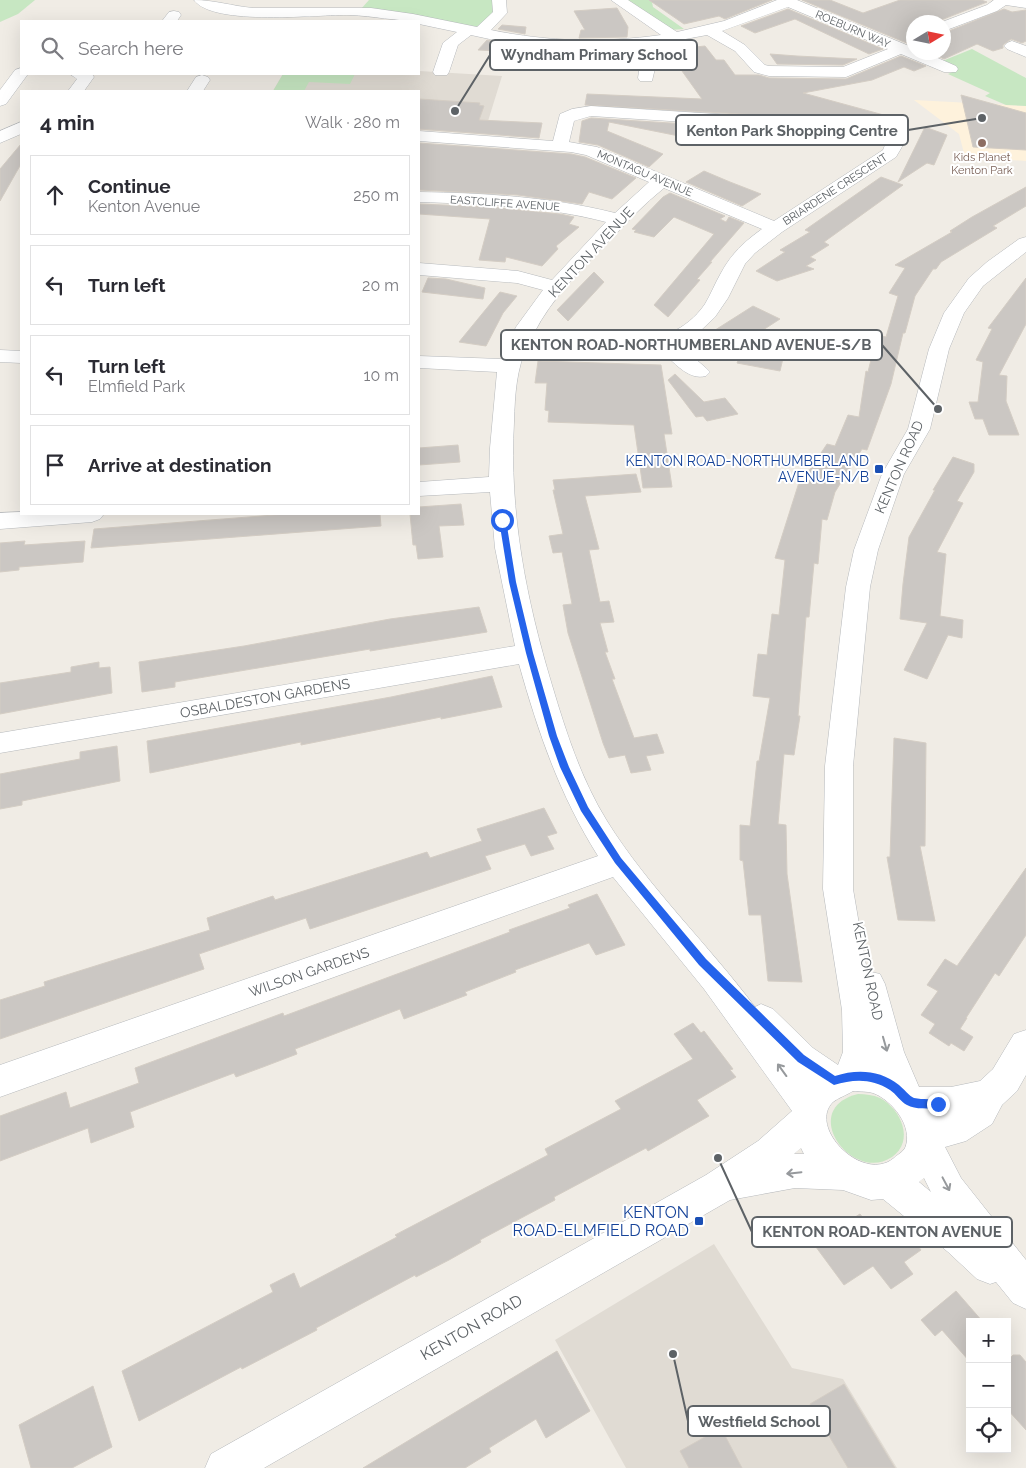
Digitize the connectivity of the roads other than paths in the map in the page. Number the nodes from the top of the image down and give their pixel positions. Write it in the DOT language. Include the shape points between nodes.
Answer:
graph roads {
  1 [pos="201,0"];
  2 [pos="363,0"];
  3 [pos="499,0"];
  4 [pos="618,0"];
  5 [pos="1003,0"];
  6 [pos="786,1"];
  7 [pos="1026,4"];
  8 [pos="351,11"];
  9 [pos="272,17"];
  10 [pos="410,20"];
  11 [pos="420,22"];
  12 [pos="951,24"];
  13 [pos="710,30"];
  14 [pos="475,31"];
  15 [pos="673,36"];
  16 [pos="631,43"];
  17 [pos="552,44"];
  18 [pos="901,49"];
  19 [pos="548,62"];
  20 [pos="950,69"];
  21 [pos="441,72"];
  22 [pos="20,73"];
  23 [pos="81,75"];
  24 [pos="646,78"];
  25 [pos="77,90"];
  26 [pos="0,101"];
  27 [pos="20,128"];
  28 [pos="420,136"];
  29 [pos="0,138"];
  30 [pos="560,146"];
  31 [pos="662,180"];
  32 [pos="420,197"];
  33 [pos="619,220"];
  34 [pos="776,228"];
  35 [pos="1026,244"];
  36 [pos="420,269"];
  37 [pos="556,287"];
  38 [pos="522,338"];
  39 [pos="663,342"];
  40 [pos="0,356"];
  41 [pos="20,357"];
  42 [pos="420,362"];
  43 [pos="509,366"];
  44 [pos="699,372"];
  45 [pos="500,484"];
  46 [pos="420,489"];
  47 [pos="79,515"];
  48 [pos="0,521"];
  49 [pos="530,653"];
  50 [pos="0,743"];
  51 [pos="839,843"];
  52 [pos="618,860"];
  53 [pos="702,962"];
  54 [pos="1026,1046"];
  55 [pos="842,1078"];
  56 [pos="0,1081"];
  57 [pos="990,1094"];
  58 [pos="908,1099"];
  59 [pos="810,1114"];
  60 [pos="924,1138"];
  61 [pos="842,1173"];
  62 [pos="889,1181"];
  63 [pos="719,1187"];
  64 [pos="1026,1290"];
  65 [pos="1026,1299"];
  66 [pos="225,1468"];
  1 -- 9 [label="street" via="231,10"];
  2 -- 8 [label="street"];
  3 -- 14 [label="street" via="500,13"];
  4 -- 15 [label="street"];
  5 -- 7 [label="street"];
  5 -- 12 [label="street" via="992,8"];
  6 -- 13 [label="street"];
  6 -- 18 [label="street, ROEBURN WAY"];
  8 -- 9 [label="street"];
  8 -- 10 [label="street"];
  11 -- 14 [label="street"];
  13 -- 15 [label="street"];
  13 -- 18 [label="street" via="740,48 760,69 768,71 846,72"];
  14 -- 17 [label="street" via="519,41"];
  14 -- 21 [label="street" via="451,42"];
  15 -- 16 [label="street"];
  16 -- 17 [label="street"];
  16 -- 24 [label="street" via="648,64"];
  17 -- 19 [label="street"];
  18 -- 20 [label="street, ROEBURN WAY"];
  22 -- 26 [label="street"];
  23 -- 25 [label="street" via="86,77"];
  27 -- 29 [label="street"];
  28 -- 30 [label="street, MONTAGU AVENUE"];
  30 -- 31 [label="street, MONTAGU AVENUE" via="591,150"];
  30 -- 34 [label="street, BRIARDENE CRESCENT" via="566,118 578,112 591,111 861,128 881,133 892,142 894,148 890,153"];
  31 -- 33 [label="street, KENTON AVENUE"];
  31 -- 34 [label="street, MONTAGU AVENUE"];
  32 -- 33 [label="street, EASTCLIFFE AVENUE" via="572,208"];
  33 -- 37 [label="street, KENTON AVENUE"];
  34 -- 39 [label="street, BRIARDENE CRESCENT" via="738,260 701,322 678,337"];
  35 -- 51 [label="street, KENTON ROAD" via="976,282 954,313 939,349 919,429 893,474 871,532 858,587 840,756"];
  36 -- 37 [label="street" via="518,277"];
  37 -- 38 [label="street, KENTON AVENUE"];
  38 -- 39 [label="street, BRIARDENE CRESCENT" via="604,349 636,348"];
  38 -- 43 [label="street, KENTON AVENUE"];
  39 -- 44 [label="street"];
  40 -- 41 [label="street"];
  42 -- 43 [label="street"];
  43 -- 45 [label="street, KENTON AVENUE" via="501,431"];
  45 -- 46 [label="street"];
  45 -- 49 [label="street, KENTON AVENUE" via="502,520 513,582"];
  47 -- 48 [label="street"];
  49 -- 50 [label="street, OSBALDESTON GARDENS"];
  49 -- 52 [label="street, KENTON AVENUE" via="564,767 584,808"];
  51 -- 55 [label="street, KENTON ROAD" via="838,889 858,1010 860,1052"];
  51 -- 58 [label="street, KENTON ROAD, one-way" via="887,1052"];
  52 -- 53 [label="street, KENTON AVENUE"];
  52 -- 56 [label="street, WILSON GARDENS" via="587,874"];
  53 -- 55 [label="street, KENTON AVENUE" via="801,1059"];
  59 -- 53 [label="street, KENTON AVENUE, one-way"];
  54 -- 57 [label="street" via="1005,1080"];
  55 -- 58 [label="street" via="865,1076 880,1080"];
  55 -- 59 [label="street" via="819,1092"];
  57 -- 58 [label="street" via="962,1103 938,1104"];
  57 -- 60 [label="street" via="980,1113 954,1129"];
  58 -- 60 [label="street" via="922,1124"];
  59 -- 61 [label="street" via="811,1134 818,1149"];
  59 -- 63 [label="street, KENTON ROAD" via="770,1153"];
  60 -- 62 [label="street" via="922,1152 910,1170"];
  60 -- 64 [label="street, one-way" via="948,1190"];
  61 -- 62 [label="street" via="866,1182"];
  61 -- 63 [label="street, KENTON ROAD, one-way" via="796,1172"];
  62 -- 65 [label="street" via="962,1239"];
  63 -- 66 [label="street, KENTON ROAD"];
}
